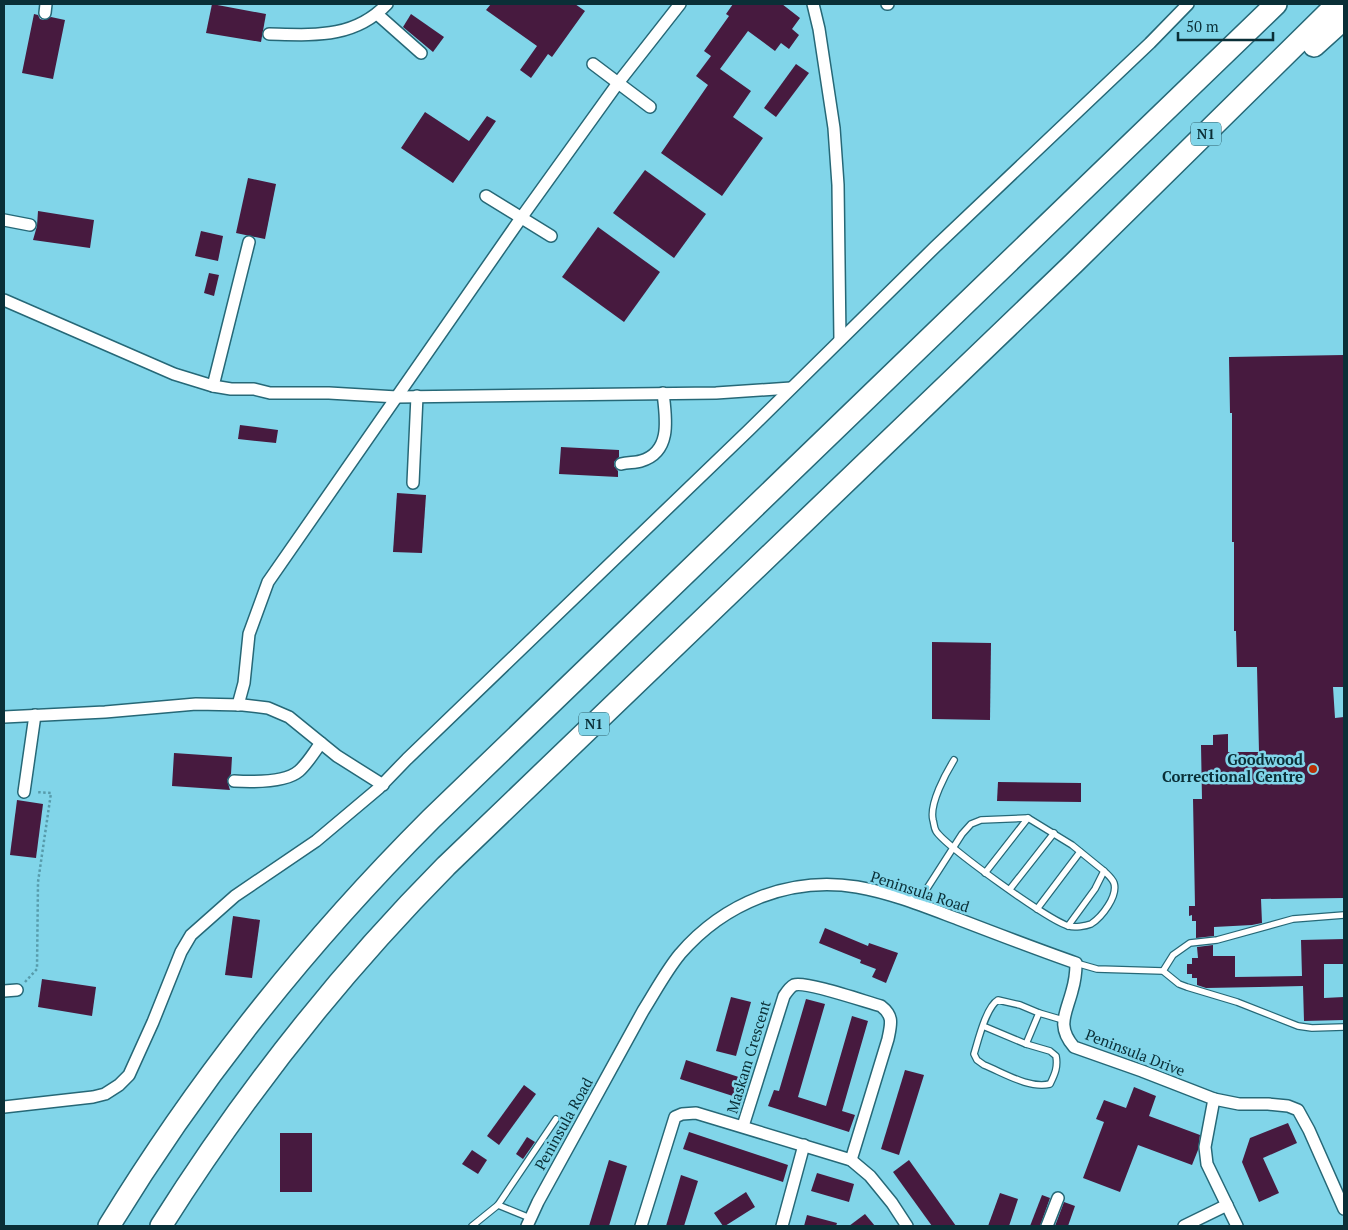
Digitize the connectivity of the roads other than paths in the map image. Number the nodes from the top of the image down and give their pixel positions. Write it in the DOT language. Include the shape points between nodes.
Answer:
graph roads {
  1 [pos="387,4"];
  2 [pos="680,4"];
  3 [pos="813,4"];
  4 [pos="1188,4"];
  5 [pos="1254,4"];
  6 [pos="1276,4"];
  7 [pos="1337,4"];
  8 [pos="377,14"];
  9 [pos="1344,19"];
  10 [pos="268,34"];
  11 [pos="420,53"];
  12 [pos="593,64"];
  13 [pos="618,83"];
  14 [pos="650,106"];
  15 [pos="1101,172"];
  16 [pos="486,196"];
  17 [pos="521,218"];
  18 [pos="4,220"];
  19 [pos="30,225"];
  20 [pos="550,236"];
  21 [pos="249,242"];
  22 [pos="1074,263"];
  23 [pos="4,300"];
  24 [pos="840,340"];
  25 [pos="213,386"];
  26 [pos="791,388"];
  27 [pos="663,393"];
  28 [pos="417,396"];
  29 [pos="397,398"];
  30 [pos="621,464"];
  31 [pos="413,483"];
  32 [pos="238,705"];
  33 [pos="35,715"];
  34 [pos="4,717"];
  35 [pos="321,743"];
  36 [pos="954,760"];
  37 [pos="234,781"];
  38 [pos="383,785"];
  39 [pos="24,792"];
  40 [pos="1028,818"];
  41 [pos="1054,833"];
  42 [pos="953,849"];
  43 [pos="1080,852"];
  44 [pos="1104,871"];
  45 [pos="985,873"];
  46 [pos="1010,889"];
  47 [pos="917,904"];
  48 [pos="1037,908"];
  49 [pos="1344,915"];
  50 [pos="1068,926"];
  51 [pos="1076,963"];
  52 [pos="1162,971"];
  53 [pos="17,990"];
  54 [pos="4,991"];
  55 [pos="1039,1013"];
  56 [pos="1063,1020"];
  57 [pos="983,1026"];
  58 [pos="1344,1027"];
  59 [pos="1026,1044"];
  60 [pos="1214,1099"];
  61 [pos="4,1107"];
  62 [pos="556,1119"];
  63 [pos="743,1126"];
  64 [pos="804,1145"];
  65 [pos="850,1160"];
  66 [pos="1058,1198"];
  67 [pos="498,1205"];
  68 [pos="1227,1205"];
  69 [pos="1344,1209"];
  70 [pos="528,1222"];
  71 [pos="109,1226"];
  72 [pos="161,1226"];
  73 [pos="472,1226"];
  74 [pos="641,1226"];
  75 [pos="782,1226"];
  76 [pos="907,1226"];
  77 [pos="1047,1226"];
  78 [pos="1184,1226"];
  79 [pos="1237,1226"];
  1 -- 8 [label="street"];
  2 -- 13 [label="street"];
  3 -- 24 [label="street" via="834,128"];
  4 -- 24 [label="street"];
  5 -- 15 [label="highway"];
  6 -- 15 [label="highway"];
  7 -- 22 [label="highway, N1"];
  8 -- 10 [label="street" via="345,31 326,35"];
  8 -- 11 [label="street"];
  9 -- 22 [label="highway"];
  12 -- 13 [label="street"];
  13 -- 14 [label="street"];
  13 -- 17 [label="street"];
  15 -- 71 [label="highway" via="375,876 303,957 231,1046"];
  16 -- 17 [label="street"];
  17 -- 20 [label="street"];
  17 -- 29 [label="street"];
  18 -- 19 [label="street"];
  21 -- 25 [label="street"];
  22 -- 72 [label="highway, N1" via="446,866 335,987 274,1062"];
  23 -- 25 [label="street" via="174,374"];
  24 -- 26 [label="street"];
  25 -- 29 [label="street" via="270,393"];
  26 -- 27 [label="street"];
  26 -- 38 [label="street"];
  27 -- 28 [label="street"];
  27 -- 30 [label="street" via="666,434 660,447 641,461"];
  28 -- 29 [label="street"];
  28 -- 31 [label="street"];
  29 -- 32 [label="street" via="268,582 250,634"];
  32 -- 33 [label="street" via="196,704"];
  32 -- 35 [label="street" via="268,708 289,716"];
  33 -- 34 [label="street"];
  33 -- 39 [label="street"];
  35 -- 37 [label="street" via="297,772 279,779"];
  35 -- 38 [label="street"];
  36 -- 42 [label="lane" via="945,774 932,817 936,831"];
  38 -- 61 [label="street" via="316,841 236,896 191,936 129,1075 119,1085 93,1097"];
  40 -- 41 [label="lane"];
  40 -- 42 [label="lane" via="980,820 971,824"];
  40 -- 45 [label="lane"];
  41 -- 43 [label="lane"];
  41 -- 46 [label="lane"];
  42 -- 45 [label="lane"];
  42 -- 47 [label="lane"];
  43 -- 44 [label="lane"];
  43 -- 48 [label="lane"];
  44 -- 50 [label="lane"];
  44 -- 50 [label="lane" via="1114,883 1114,897 1105,911 1091,924"];
  45 -- 46 [label="lane"];
  46 -- 48 [label="lane"];
  47 -- 51 [label="street, Peninsula Road"];
  47 -- 70 [label="street, Peninsula Road" via="858,887 815,885 783,890 752,900 711,925 680,955 657,987"];
  48 -- 50 [label="lane"];
  49 -- 52 [label="lane" via="1293,918 1217,940 1190,943 1172,955"];
  51 -- 52 [label="lane, Peninsula Road" via="1097,968"];
  51 -- 56 [label="street" via="1076,977"];
  52 -- 58 [label="lane" via="1179,984 1298,1026"];
  53 -- 54 [label="street"];
  55 -- 56 [label="lane"];
  55 -- 57 [label="lane" via="998,1000 991,1007"];
  55 -- 59 [label="lane"];
  56 -- 60 [label="street, Peninsula Drive" via="1067,1038 1074,1047"];
  57 -- 59 [label="lane"];
  57 -- 59 [label="lane" via="974,1054 977,1060 1033,1085 1050,1084 1056,1072 1056,1056"];
  60 -- 68 [label="street" via="1205,1147 1207,1164"];
  60 -- 69 [label="street, Peninsula Drive" via="1239,1104 1288,1106 1298,1110"];
  62 -- 67 [label="lane"];
  63 -- 64 [label="street"];
  63 -- 65 [label="street, Maskam Crescent" via="784,996 790,989 795,985 808,985 881,1006 888,1012 891,1022 888,1039"];
  63 -- 74 [label="street" via="696,1113 675,1117"];
  64 -- 65 [label="street"];
  64 -- 75 [label="street"];
  65 -- 76 [label="street" via="870,1176"];
  66 -- 77 [label="street"];
  67 -- 70 [label="lane"];
  67 -- 73 [label="lane"];
  68 -- 78 [label="street"];
  68 -- 79 [label="street"];
}
